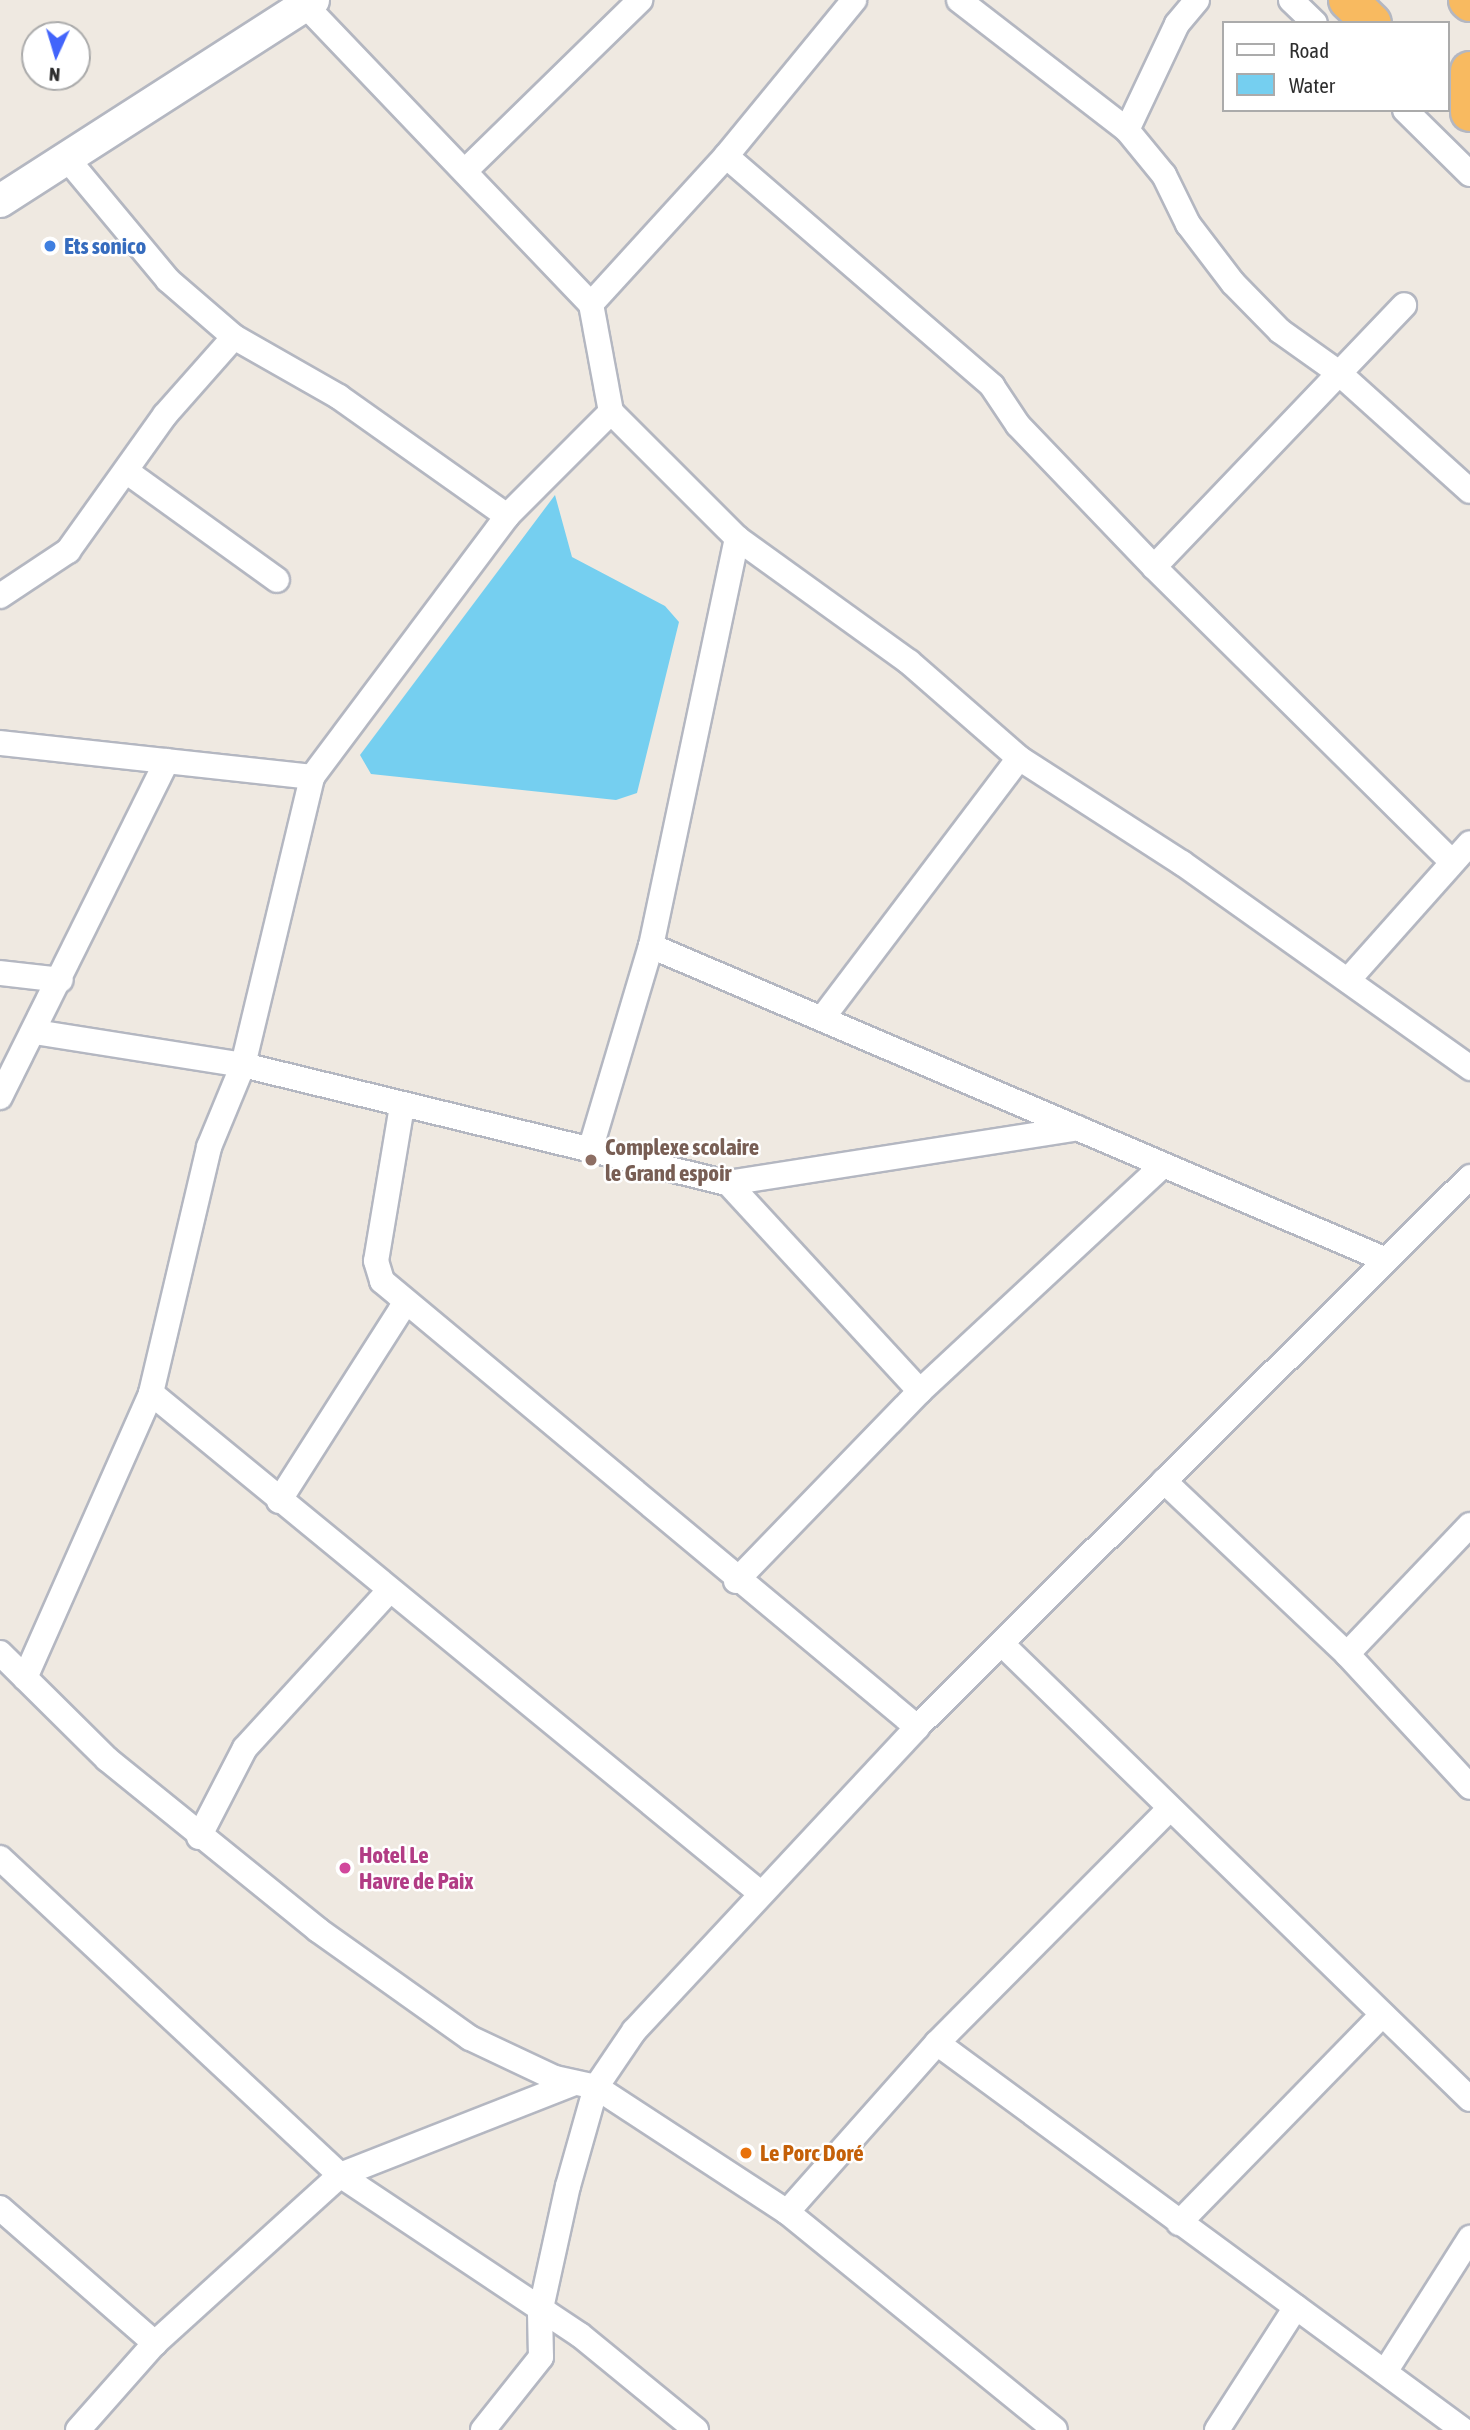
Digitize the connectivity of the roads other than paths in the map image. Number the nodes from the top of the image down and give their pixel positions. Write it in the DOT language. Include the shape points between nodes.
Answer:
graph roads {
  1 [pos="640,0"];
  2 [pos="854,0"];
  3 [pos="959,0"];
  4 [pos="1197,0"];
  5 [pos="1292,0"];
  6 [pos="1348,0"];
  7 [pos="309,3"];
  8 [pos="1313,21"];
  9 [pos="1370,21"];
  10 [pos="1470,71"];
  11 [pos="1449,94"];
  12 [pos="1407,112"];
  13 [pos="1470,113"];
  14 [pos="1127,130"];
  15 [pos="726,156"];
  16 [pos="69,161"];
  17 [pos="465,171"];
  18 [pos="1470,174"];
  19 [pos="0,201"];
  20 [pos="591,304"];
  21 [pos="1404,305"];
  22 [pos="234,337"];
  23 [pos="1339,373"];
  24 [pos="611,412"];
  25 [pos="126,471"];
  26 [pos="1470,491"];
  27 [pos="507,516"];
  28 [pos="737,538"];
  29 [pos="1154,567"];
  30 [pos="277,580"];
  31 [pos="0,596"];
  32 [pos="0,743"];
  33 [pos="1019,758"];
  34 [pos="167,761"];
  35 [pos="312,777"];
  36 [pos="1470,844"];
  37 [pos="1452,862"];
  38 [pos="651,946"];
  39 [pos="0,973"];
  40 [pos="1349,979"];
  41 [pos="61,980"];
  42 [pos="824,1016"];
  43 [pos="35,1032"];
  44 [pos="243,1065"];
  45 [pos="1470,1068"];
  46 [pos="0,1097"];
  47 [pos="402,1106"];
  48 [pos="1078,1128"];
  49 [pos="591,1147"];
  50 [pos="1161,1167"];
  51 [pos="1470,1177"];
  52 [pos="728,1183"];
  53 [pos="1386,1260"];
  54 [pos="405,1303"];
  55 [pos="920,1391"];
  56 [pos="151,1392"];
  57 [pos="1164,1481"];
  58 [pos="279,1501"];
  59 [pos="1470,1525"];
  60 [pos="736,1581"];
  61 [pos="389,1591"];
  62 [pos="1003,1645"];
  63 [pos="0,1654"];
  64 [pos="1348,1654"];
  65 [pos="25,1678"];
  66 [pos="917,1727"];
  67 [pos="1470,1787"];
  68 [pos="1169,1809"];
  69 [pos="199,1837"];
  70 [pos="0,1858"];
  71 [pos="758,1892"];
  72 [pos="1381,2015"];
  73 [pos="937,2043"];
  74 [pos="586,2085"];
  75 [pos="1470,2099"];
  76 [pos="340,2175"];
  77 [pos="0,2208"];
  78 [pos="787,2212"];
  79 [pos="1179,2223"];
  80 [pos="1470,2238"];
  81 [pos="1296,2307"];
  82 [pos="540,2313"];
  83 [pos="155,2343"];
  84 [pos="1385,2372"];
  85 [pos="78,2430"];
  86 [pos="483,2430"];
  87 [pos="695,2430"];
  88 [pos="1055,2430"];
  89 [pos="1217,2430"];
  90 [pos="1463,2430"];
  1 -- 17 [label="street"];
  2 -- 15 [label="street"];
  3 -- 14 [label="street"];
  4 -- 14 [label="street" via="1177,24"];
  5 -- 8 [label="street"];
  6 -- 9 [label="highway"];
  7 -- 16 [label="street"];
  7 -- 17 [label="street"];
  10 -- 13 [label="highway"];
  11 -- 13 [label="highway"];
  12 -- 18 [label="street"];
  14 -- 23 [label="street" via="1164,175 1188,224 1233,283 1280,331"];
  15 -- 20 [label="street"];
  15 -- 29 [label="street" via="992,386 1018,425"];
  16 -- 19 [label="street"];
  16 -- 22 [label="street" via="168,280"];
  17 -- 20 [label="street"];
  20 -- 24 [label="street"];
  21 -- 23 [label="street"];
  22 -- 25 [label="street"];
  22 -- 27 [label="street" via="339,397"];
  23 -- 26 [label="street"];
  23 -- 29 [label="street"];
  24 -- 27 [label="street"];
  24 -- 28 [label="street"];
  25 -- 30 [label="street"];
  25 -- 31 [label="street" via="68,551 37,578"];
  27 -- 35 [label="street"];
  28 -- 33 [label="street" via="909,662"];
  28 -- 38 [label="street"];
  29 -- 37 [label="street"];
  32 -- 34 [label="street"];
  33 -- 40 [label="street"];
  33 -- 42 [label="street"];
  34 -- 35 [label="street"];
  34 -- 41 [label="street"];
  35 -- 44 [label="street"];
  36 -- 37 [label="street"];
  37 -- 40 [label="street"];
  38 -- 42 [label="street"];
  38 -- 49 [label="street"];
  39 -- 41 [label="street"];
  40 -- 45 [label="street"];
  41 -- 43 [label="street"];
  42 -- 48 [label="street"];
  43 -- 44 [label="street"];
  43 -- 46 [label="street"];
  44 -- 47 [label="street"];
  44 -- 56 [label="street" via="209,1147"];
  47 -- 49 [label="street"];
  47 -- 54 [label="street" via="376,1272"];
  48 -- 50 [label="street"];
  48 -- 52 [label="street"];
  49 -- 52 [label="street"];
  50 -- 53 [label="street"];
  50 -- 55 [label="street"];
  51 -- 53 [label="street"];
  52 -- 55 [label="street"];
  53 -- 57 [label="street"];
  54 -- 58 [label="street"];
  54 -- 60 [label="street"];
  55 -- 60 [label="street"];
  56 -- 58 [label="street"];
  56 -- 65 [label="street"];
  57 -- 62 [label="street"];
  57 -- 64 [label="street"];
  58 -- 61 [label="street"];
  59 -- 64 [label="street"];
  60 -- 66 [label="street"];
  61 -- 69 [label="street" via="245,1748"];
  61 -- 71 [label="street"];
  62 -- 66 [label="street"];
  62 -- 68 [label="street"];
  63 -- 65 [label="street"];
  64 -- 67 [label="street"];
  65 -- 69 [label="street"];
  66 -- 71 [label="street"];
  68 -- 72 [label="street"];
  68 -- 73 [label="street"];
  69 -- 74 [label="street" via="470,2038 515,2063"];
  70 -- 76 [label="street"];
  71 -- 74 [label="street"];
  72 -- 75 [label="street"];
  72 -- 79 [label="street"];
  73 -- 78 [label="street"];
  73 -- 79 [label="street"];
  74 -- 76 [label="street"];
  74 -- 78 [label="street"];
  74 -- 82 [label="street"];
  76 -- 82 [label="street"];
  76 -- 83 [label="street"];
  77 -- 83 [label="street"];
  78 -- 88 [label="street"];
  79 -- 81 [label="street"];
  80 -- 84 [label="street"];
  81 -- 84 [label="street"];
  81 -- 89 [label="street"];
  82 -- 86 [label="street" via="541,2357"];
  82 -- 87 [label="street" via="580,2335"];
  83 -- 85 [label="street"];
  84 -- 90 [label="street"];
}
